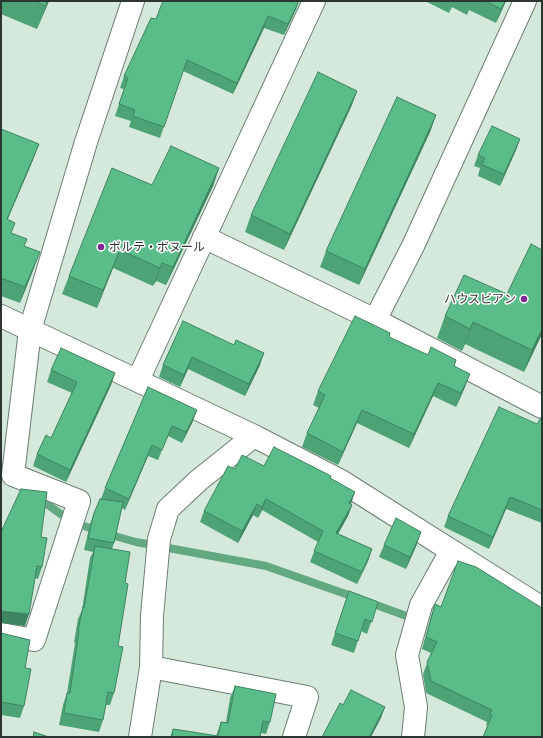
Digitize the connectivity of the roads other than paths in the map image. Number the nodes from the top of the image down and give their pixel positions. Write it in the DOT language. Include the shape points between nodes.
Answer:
graph roads {
  1 [pos="133,1"];
  2 [pos="314,1"];
  3 [pos="525,1"];
  4 [pos="204,238"];
  5 [pos="1,316"];
  6 [pos="375,320"];
  7 [pos="30,330"];
  8 [pos="138,380"];
  9 [pos="542,406"];
  10 [pos="254,436"];
  11 [pos="451,551"];
  12 [pos="542,608"];
  13 [pos="1,634"];
  14 [pos="151,667"];
  15 [pos="140,737"];
  16 [pos="294,737"];
  17 [pos="413,737"];
  1 -- 7 [label="street" via="86,142"];
  2 -- 4 [label="street"];
  3 -- 6 [label="street" via="416,240"];
  4 -- 6 [label="street"];
  4 -- 8 [label="street"];
  5 -- 7 [label="street"];
  6 -- 9 [label="street"];
  7 -- 8 [label="street"];
  7 -- 13 [label="street" via="13,475 79,501 34,640"];
  8 -- 10 [label="street"];
  10 -- 11 [label="street" via="341,481"];
  10 -- 14 [label="street" via="199,480 168,509 159,539 156,563"];
  11 -- 12 [label="street"];
  11 -- 17 [label="street" via="420,605 407,655 416,707"];
  14 -- 15 [label="street"];
  14 -- 16 [label="street" via="307,696"];
}
